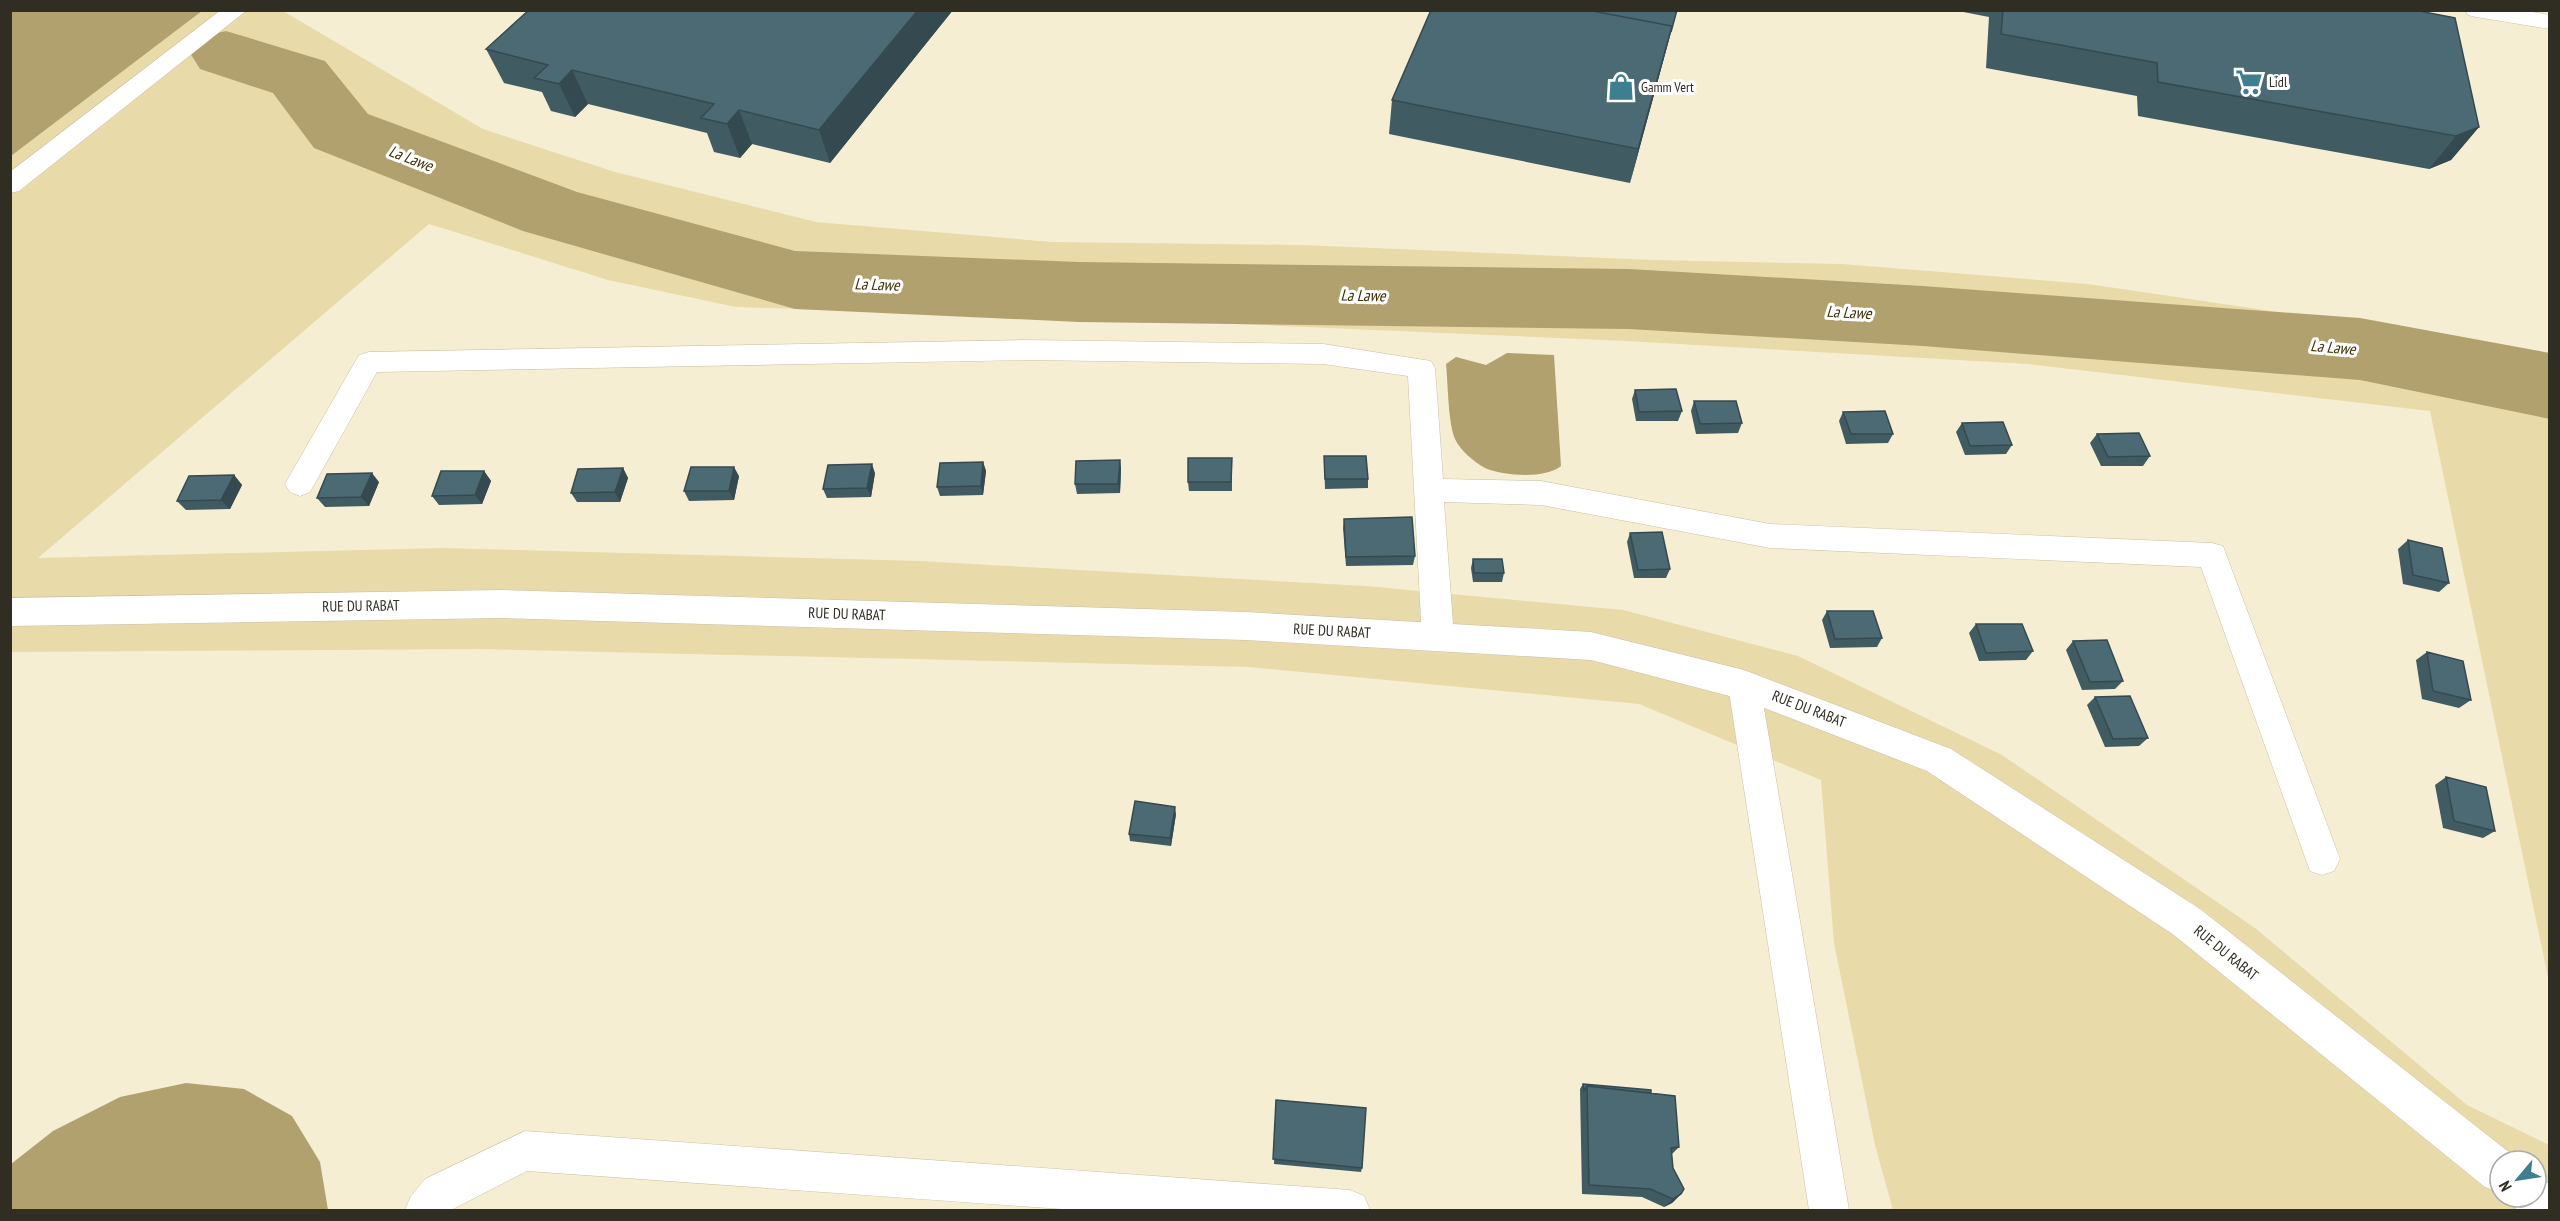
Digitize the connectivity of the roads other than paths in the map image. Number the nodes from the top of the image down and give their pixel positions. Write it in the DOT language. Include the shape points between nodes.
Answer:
graph roads {
  1 [pos="236,10"];
  2 [pos="2476,10"];
  3 [pos="2550,22"];
  4 [pos="10,185"];
  5 [pos="300,484"];
  6 [pos="1429,490"];
  7 [pos="10,612"];
  8 [pos="1438,638"];
  9 [pos="1744,684"];
  10 [pos="2322,860"];
  11 [pos="2488,1162"];
  12 [pos="425,1210"];
  13 [pos="1350,1210"];
  14 [pos="1829,1210"];
  1 -- 4 [label="lane"];
  2 -- 3 [label="lane"];
  5 -- 6 [label="lane" via="369,362 1025,350 1323,354 1421,368"];
  6 -- 8 [label="lane"];
  6 -- 10 [label="lane" via="1541,493 1770,536 2212,555"];
  7 -- 8 [label="street, RUE DU RABAT" via="501,604 1234,626"];
  8 -- 9 [label="street, RUE DU RABAT" via="1591,646"];
  9 -- 11 [label="street, RUE DU RABAT" via="1939,760 2187,922"];
  9 -- 14 [label="lane"];
  12 -- 13 [label="lane" via="439,1193 525,1151"];
}
